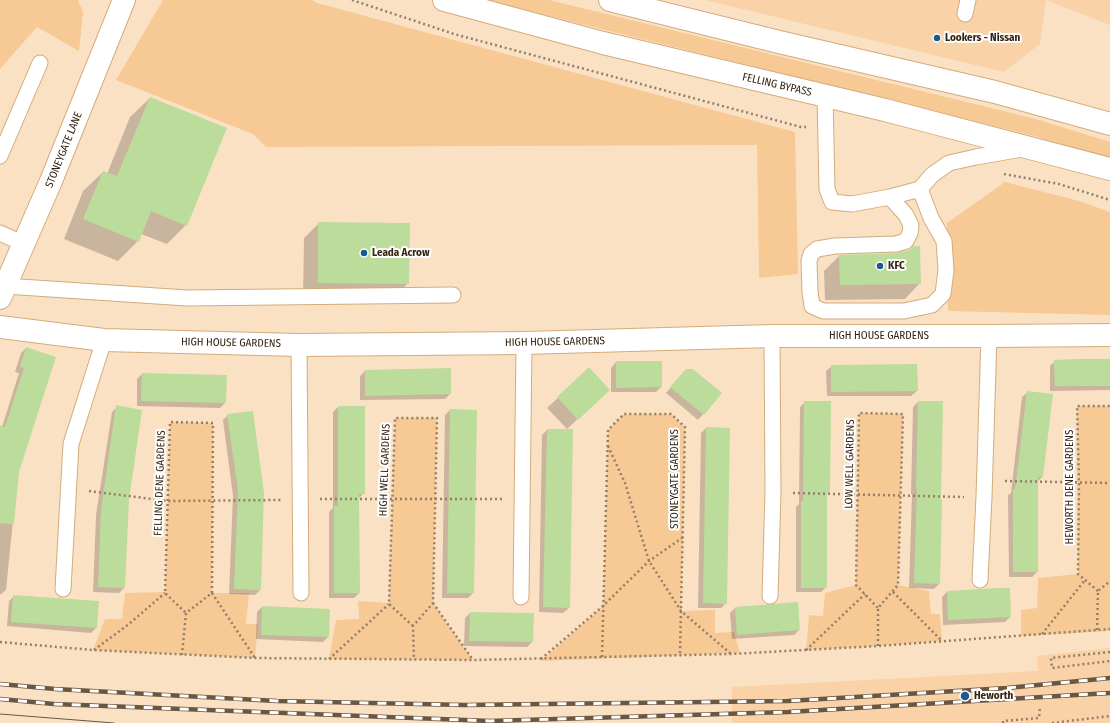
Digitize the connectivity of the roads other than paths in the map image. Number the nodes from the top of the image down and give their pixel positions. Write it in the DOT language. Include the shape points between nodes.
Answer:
graph roads {
  1 [pos="124,0"];
  2 [pos="444,0"];
  3 [pos="610,0"];
  4 [pos="40,63"];
  5 [pos="825,96"];
  6 [pos="1110,124"];
  7 [pos="1027,148"];
  8 [pos="0,156"];
  9 [pos="1110,169"];
  10 [pos="920,189"];
  11 [pos="890,197"];
  12 [pos="0,234"];
  13 [pos="24,244"];
  14 [pos="3,292"];
  15 [pos="453,295"];
  16 [pos="0,327"];
  17 [pos="1110,334"];
  18 [pos="772,336"];
  19 [pos="988,336"];
  20 [pos="104,340"];
  21 [pos="524,343"];
  22 [pos="299,345"];
  23 [pos="980,580"];
  24 [pos="63,589"];
  25 [pos="301,593"];
  26 [pos="770,596"];
  27 [pos="520,597"];
  1 -- 13 [label="main road, STONEYGATE LANE"];
  2 -- 5 [label="main road, FELLING BYPASS" via="603,43"];
  3 -- 6 [label="main road" via="995,92"];
  4 -- 8 [label="lane"];
  5 -- 7 [label="main road, FELLING BYPASS"];
  5 -- 11 [label="lane" via="827,189 832,202 852,204"];
  7 -- 9 [label="main road, FELLING BYPASS"];
  7 -- 10 [label="lane" via="949,163 932,175"];
  10 -- 11 [label="lane"];
  10 -- 11 [label="lane" via="931,218 944,241 946,270 943,294 932,305 904,311 823,311 812,306 809,261 811,254 817,249 896,244 906,241 910,225 906,215"];
  12 -- 13 [label="lane"];
  13 -- 14 [label="main road, STONEYGATE LANE"];
  14 -- 15 [label="lane" via="187,298"];
  16 -- 20 [label="main road, HIGH HOUSE GARDENS"];
  17 -- 19 [label="main road, HIGH HOUSE GARDENS"];
  18 -- 19 [label="main road, HIGH HOUSE GARDENS"];
  18 -- 21 [label="main road, HIGH HOUSE GARDENS"];
  18 -- 26 [label="lane" via="773,492"];
  19 -- 23 [label="lane"];
  20 -- 22 [label="main road, HIGH HOUSE GARDENS"];
  20 -- 24 [label="lane" via="71,444"];
  21 -- 22 [label="main road, HIGH HOUSE GARDENS"];
  21 -- 27 [label="lane"];
  22 -- 25 [label="lane"];
}
